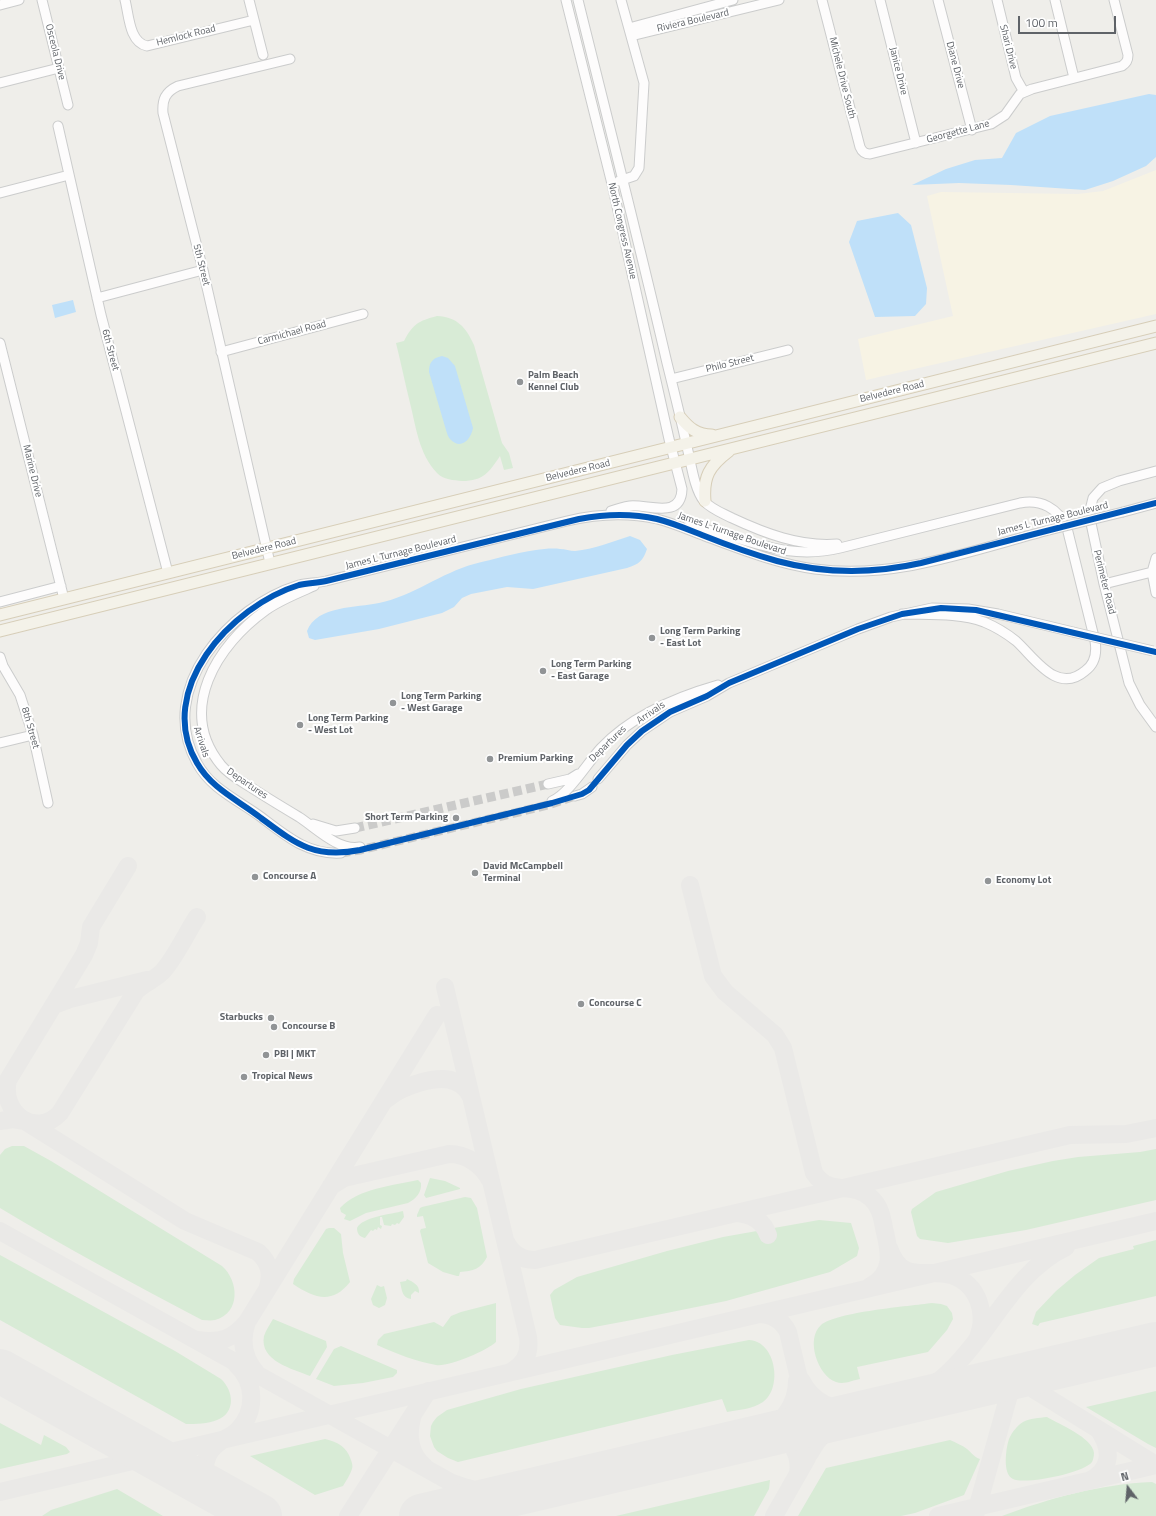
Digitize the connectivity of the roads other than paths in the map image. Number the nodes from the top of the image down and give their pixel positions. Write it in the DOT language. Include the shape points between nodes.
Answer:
graph roads {
  1 [pos="19,0"];
  2 [pos="42,0"];
  3 [pos="125,0"];
  4 [pos="249,0"];
  5 [pos="566,0"];
  6 [pos="578,0"];
  7 [pos="621,0"];
  8 [pos="733,0"];
  9 [pos="779,0"];
  10 [pos="822,0"];
  11 [pos="880,0"];
  12 [pos="938,0"];
  13 [pos="997,0"];
  14 [pos="1055,0"];
  15 [pos="1114,0"];
  16 [pos="719,2"];
  17 [pos="0,5"];
  18 [pos="722,14"];
  19 [pos="254,20"];
  20 [pos="630,32"];
  21 [pos="263,55"];
  22 [pos="290,59"];
  23 [pos="59,68"];
  24 [pos="1074,78"];
  25 [pos="0,83"];
  26 [pos="1024,92"];
  27 [pos="68,104"];
  28 [pos="58,126"];
  29 [pos="972,130"];
  30 [pos="916,143"];
  31 [pos="866,154"];
  32 [pos="69,175"];
  33 [pos="623,180"];
  34 [pos="612,184"];
  35 [pos="0,193"];
  36 [pos="203,270"];
  37 [pos="97,298"];
  38 [pos="364,314"];
  39 [pos="1156,326"];
  40 [pos="0,343"];
  41 [pos="1156,343"];
  42 [pos="788,350"];
  43 [pos="221,352"];
  44 [pos="981,370"];
  45 [pos="671,379"];
  46 [pos="952,394"];
  47 [pos="680,417"];
  48 [pos="725,435"];
  49 [pos="686,444"];
  50 [pos="671,448"];
  51 [pos="732,449"];
  52 [pos="690,459"];
  53 [pos="676,463"];
  54 [pos="1156,471"];
  55 [pos="705,502"];
  56 [pos="1156,503"];
  57 [pos="590,516"];
  58 [pos="674,524"];
  59 [pos="862,542"];
  60 [pos="267,548"];
  61 [pos="1156,558"];
  62 [pos="270,563"];
  63 [pos="1152,572"];
  64 [pos="168,573"];
  65 [pos="326,582"];
  66 [pos="1104,584"];
  67 [pos="61,586"];
  68 [pos="1156,593"];
  69 [pos="64,599"];
  70 [pos="0,602"];
  71 [pos="902,614"];
  72 [pos="0,615"];
  73 [pos="0,631"];
  74 [pos="1155,652"];
  75 [pos="0,657"];
  76 [pos="729,682"];
  77 [pos="1156,727"];
  78 [pos="33,735"];
  79 [pos="0,743"];
  80 [pos="578,774"];
  81 [pos="598,779"];
  82 [pos="548,784"];
  83 [pos="592,787"];
  84 [pos="574,796"];
  85 [pos="552,801"];
  86 [pos="48,803"];
  87 [pos="303,820"];
  88 [pos="355,828"];
  89 [pos="360,847"];
  90 [pos="341,853"];
  1 -- 17 [label="street"];
  2 -- 23 [label="street, Osceola Drive"];
  3 -- 19 [label="street, Hemlock Road" via="135,39 147,46"];
  4 -- 19 [label="street"];
  5 -- 34 [label="street, North Congress Avenue"];
  6 -- 33 [label="street, North Congress Avenue"];
  7 -- 20 [label="street"];
  8 -- 16 [label="street, Riviera Boulevard"];
  9 -- 18 [label="street, Riviera Boulevard"];
  10 -- 31 [label="street, Michele Drive South" via="860,148"];
  11 -- 30 [label="street, Janice Drive"];
  12 -- 29 [label="street, Diane Drive"];
  13 -- 26 [label="street, Shari Drive" via="1016,78"];
  14 -- 24 [label="street"];
  15 -- 24 [label="street" via="1128,55 1126,64"];
  16 -- 18 [label="street"];
  16 -- 20 [label="street, Riviera Boulevard"];
  18 -- 20 [label="street, Riviera Boulevard"];
  19 -- 21 [label="street"];
  20 -- 33 [label="street" via="644,83 639,168 634,176"];
  22 -- 36 [label="street, 5th Street" via="178,86 164,97 163,113"];
  23 -- 25 [label="street"];
  23 -- 27 [label="street, Osceola Drive"];
  24 -- 26 [label="street"];
  26 -- 29 [label="street, Georgette Lane" via="1000,119"];
  28 -- 32 [label="street, 6th Street"];
  29 -- 30 [label="street, Georgette Lane"];
  30 -- 31 [label="street, Georgette Lane"];
  32 -- 35 [label="street"];
  32 -- 37 [label="street, 6th Street"];
  33 -- 34 [label="street"];
  33 -- 45 [label="street, North Congress Avenue"];
  34 -- 50 [label="street, North Congress Avenue"];
  36 -- 37 [label="street"];
  36 -- 43 [label="street, 5th Street"];
  37 -- 64 [label="street, 6th Street"];
  38 -- 43 [label="street, Carmichael Road"];
  39 -- 44 [label="main road, Belvedere Road"];
  40 -- 67 [label="street, Marine Drive"];
  41 -- 46 [label="main road, Belvedere Road"];
  42 -- 45 [label="street, Philo Street"];
  43 -- 60 [label="street, 5th Street"];
  44 -- 46 [label="main road" via="975,380"];
  44 -- 48 [label="main road, Belvedere Road"];
  45 -- 47 [label="street, North Congress Avenue"];
  46 -- 51 [label="main road, Belvedere Road"];
  47 -- 48 [label="main road" via="699,434"];
  47 -- 49 [label="street, North Congress Avenue"];
  48 -- 49 [label="main road, Belvedere Road"];
  49 -- 50 [label="main road, Belvedere Road"];
  49 -- 52 [label="street, North Congress Avenue"];
  50 -- 53 [label="street, North Congress Avenue"];
  50 -- 60 [label="main road, Belvedere Road"];
  51 -- 52 [label="main road, Belvedere Road"];
  51 -- 55 [label="main road" via="717,460 707,474 704,486"];
  52 -- 53 [label="main road, Belvedere Road"];
  52 -- 55 [label="street, North Congress Avenue" via="698,490"];
  53 -- 57 [label="street, North Congress Avenue" via="682,489 681,497 676,504 660,509 629,506"];
  53 -- 62 [label="main road, Belvedere Road"];
  54 -- 66 [label="street, Perimeter Road" via="1119,481 1095,494 1089,518"];
  55 -- 59 [label="street" via="740,522 792,540 822,544"];
  56 -- 58 [label="street, James L Turnage Boulevard, bridge" via="957,555 885,570 849,572 813,569 779,561"];
  57 -- 58 [label="street, James L Turnage Boulevard" via="634,515"];
  57 -- 65 [label="street, James L Turnage Boulevard"];
  58 -- 59 [label="street" via="707,529 792,552 828,551"];
  59 -- 71 [label="street" via="1025,502 1048,506 1060,515 1067,528 1095,641 1095,656 1081,675 1060,678 1049,673 1011,637 988,624 962,617"];
  60 -- 62 [label="street, 5th Street"];
  60 -- 64 [label="main road, Belvedere Road"];
  61 -- 63 [label="street"];
  62 -- 73 [label="main road, Belvedere Road"];
  63 -- 66 [label="street"];
  63 -- 68 [label="street"];
  64 -- 69 [label="main road, Belvedere Road"];
  65 -- 87 [label="street, Departures" via="277,603 249,624 219,659 202,696 202,725 214,756 230,774"];
  65 -- 90 [label="street, Arrivals" via="300,585 279,594 255,607 225,632 209,651 196,673 187,697 185,720 192,754 204,774 218,788 300,845 322,852"];
  66 -- 77 [label="street, Perimeter Road" via="1129,683 1140,705"];
  67 -- 69 [label="street, Marine Drive"];
  67 -- 70 [label="street"];
  69 -- 72 [label="main road, Belvedere Road"];
  71 -- 74 [label="street, bridge" via="932,608 968,609"];
  71 -- 76 [label="street" via="858,629"];
  75 -- 78 [label="street, 8th Street" via="20,695"];
  76 -- 80 [label="street, Departures" via="703,689 646,713 617,732"];
  76 -- 81 [label="street, Arrivals" via="707,696 670,712 647,728 627,745"];
  78 -- 79 [label="street"];
  78 -- 86 [label="street, 8th Street"];
  80 -- 82 [label="street, Departures" via="570,779"];
  80 -- 85 [label="street, Departures" via="563,793"];
  83 -- 84 [label="street"];
  87 -- 88 [label="street, Departures" via="332,830"];
  87 -- 89 [label="street, Departures" via="333,841 349,847"];
}
